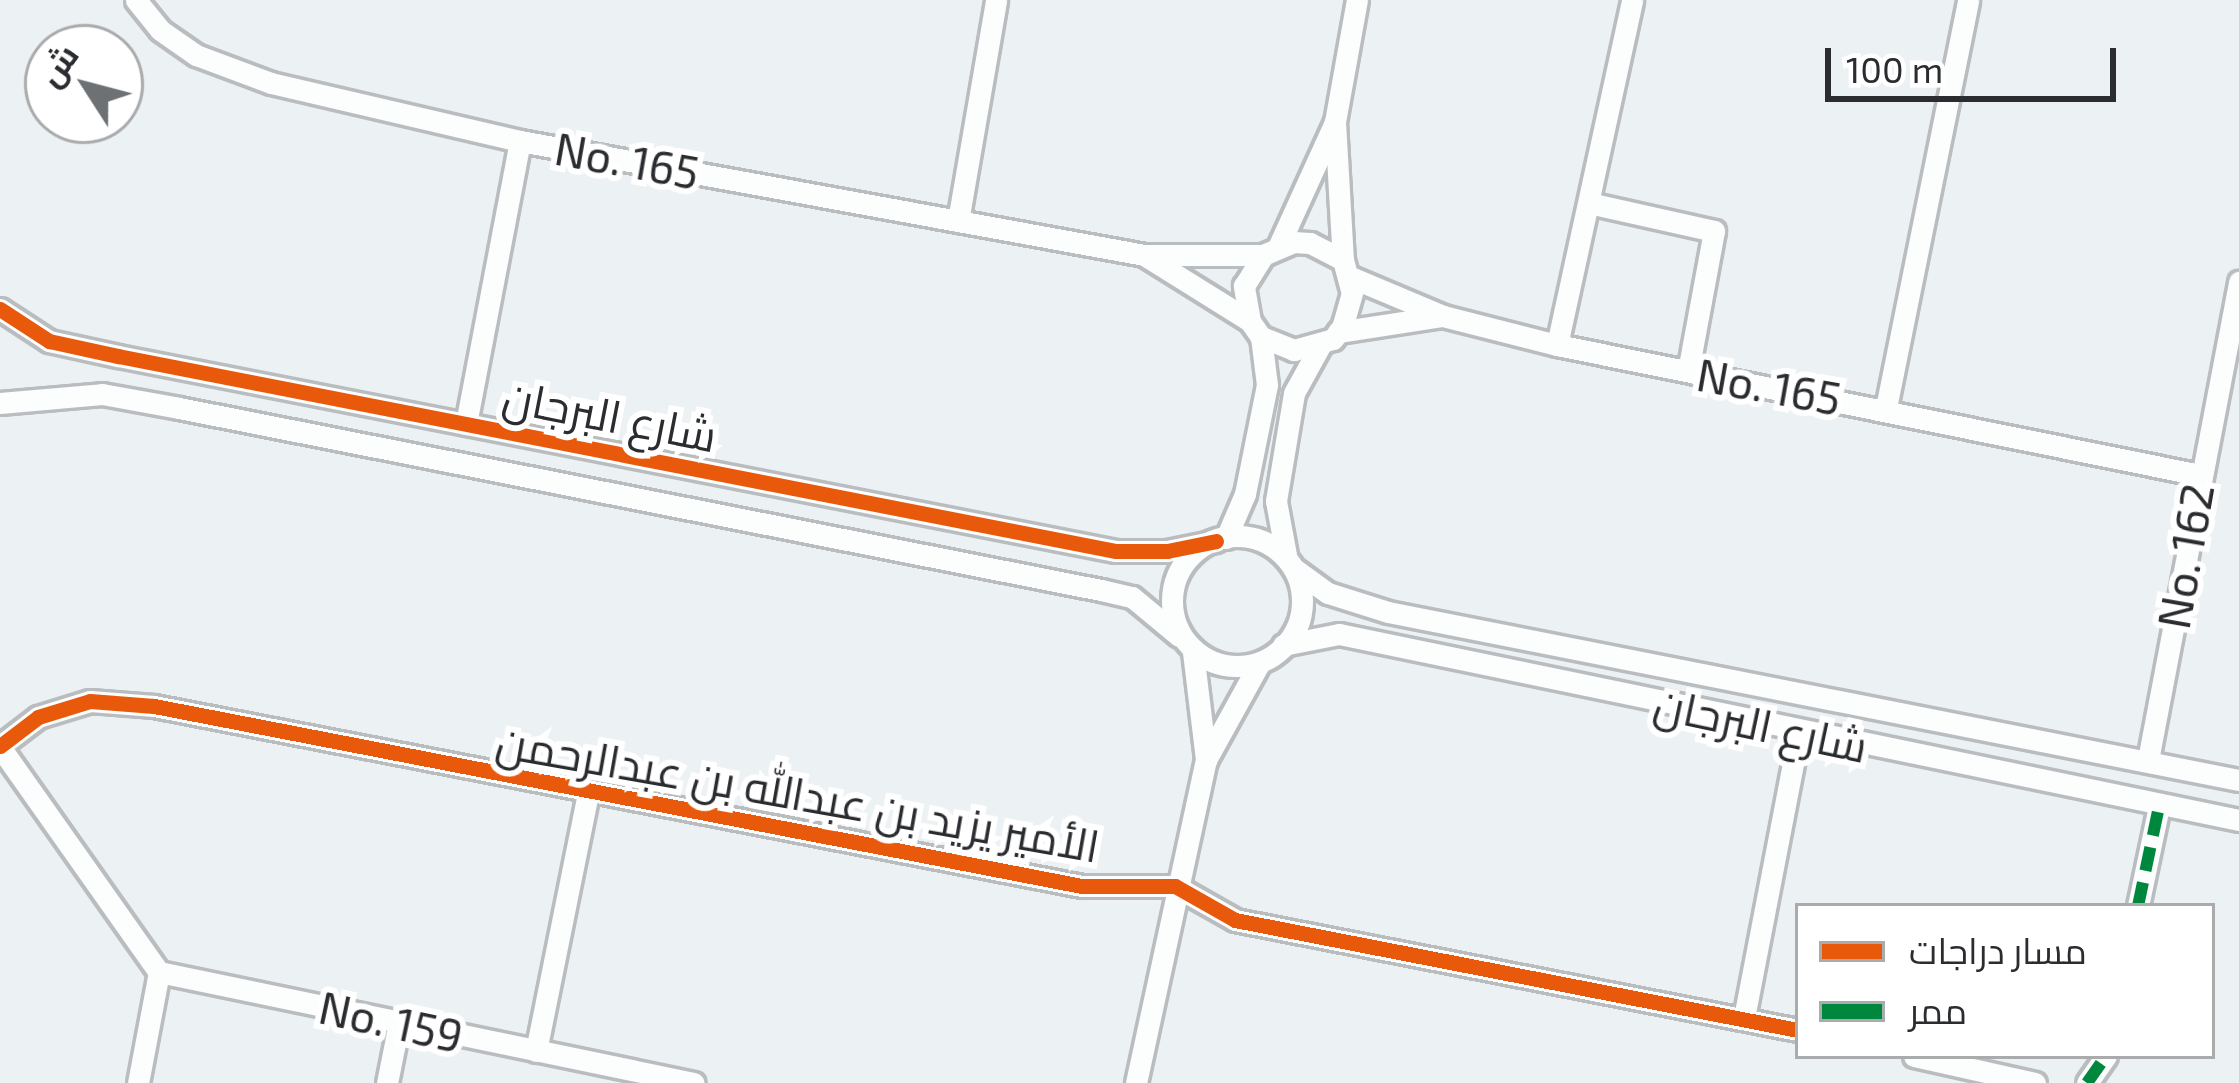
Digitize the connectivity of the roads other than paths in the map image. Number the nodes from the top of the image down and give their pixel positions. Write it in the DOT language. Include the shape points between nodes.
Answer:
graph roads {
  1 [pos="136,0"];
  2 [pos="996,0"];
  3 [pos="1357,0"];
  4 [pos="1632,0"];
  5 [pos="1968,0"];
  6 [pos="1335,122"];
  7 [pos="520,141"];
  8 [pos="1589,203"];
  9 [pos="958,221"];
  10 [pos="1271,250"];
  11 [pos="1144,255"];
  12 [pos="1346,268"];
  13 [pos="2239,282"];
  14 [pos="0,309"];
  15 [pos="1443,316"];
  16 [pos="1255,329"];
  17 [pos="1330,338"];
  18 [pos="1557,344"];
  19 [pos="1688,371"];
  20 [pos="0,403"];
  21 [pos="1886,408"];
  22 [pos="466,424"];
  23 [pos="2200,475"];
  24 [pos="1221,540"];
  25 [pos="1291,562"];
  26 [pos="1186,644"];
  27 [pos="1283,644"];
  28 [pos="1259,664"];
  29 [pos="1799,732"];
  30 [pos="0,747"];
  31 [pos="1205,760"];
  32 [pos="2148,760"];
  33 [pos="2239,780"];
  34 [pos="588,793"];
  35 [pos="2159,806"];
  36 [pos="2239,820"];
  37 [pos="1175,886"];
  38 [pos="2139,903"];
  39 [pos="159,972"];
  40 [pos="1744,1018"];
  41 [pos="399,1024"];
  42 [pos="1795,1029"];
  43 [pos="536,1052"];
  44 [pos="1927,1059"];
  45 [pos="636,1077"];
  46 [pos="138,1083"];
  47 [pos="387,1083"];
  48 [pos="694,1083"];
  49 [pos="1136,1083"];
  50 [pos="2035,1083"];
  1 -- 7 [label="street, No. 165" via="160,30 234,69"];
  2 -- 9 [label="street"];
  3 -- 6 [label="street"];
  4 -- 8 [label="street"];
  5 -- 21 [label="street"];
  6 -- 10 [label="street"];
  6 -- 12 [label="street"];
  7 -- 9 [label="street, No. 165"];
  7 -- 22 [label="street"];
  8 -- 18 [label="street"];
  8 -- 19 [label="street" via="1714,231"];
  9 -- 11 [label="street, No. 165"];
  10 -- 11 [label="street"];
  10 -- 12 [label="street" via="1310,243"];
  10 -- 16 [label="street" via="1244,286"];
  11 -- 16 [label="street"];
  12 -- 15 [label="street"];
  12 -- 17 [label="street" via="1350,310"];
  13 -- 23 [label="street, No. 162"];
  14 -- 22 [label="street, شارع البرجان" via="49,341"];
  15 -- 17 [label="street, No. 165"];
  15 -- 18 [label="street, No. 165"];
  16 -- 17 [label="street" via="1294,350"];
  16 -- 24 [label="street" via="1267,385 1245,494"];
  17 -- 25 [label="street" via="1294,393 1286,436 1276,501"];
  18 -- 19 [label="street, No. 165"];
  19 -- 21 [label="street, No. 165"];
  20 -- 26 [label="street, شارع البرجان" via="102,394 179,407 1101,590 1132,598"];
  21 -- 23 [label="street, No. 165"];
  22 -- 24 [label="street, شارع البرجان" via="1116,550"];
  23 -- 32 [label="street, No. 162"];
  24 -- 25 [label="street, شارع البرجان" via="1257,536"];
  24 -- 26 [label="street" via="1185,562 1175,580 1172,604"];
  25 -- 27 [label="street" via="1303,607"];
  25 -- 32 [label="street, شارع البرجان" via="1328,593 1388,612"];
  26 -- 28 [label="street, شارع البرجان" via="1237,669"];
  26 -- 31 [label="street"];
  27 -- 28 [label="street"];
  27 -- 29 [label="street, شارع البرجان" via="1340,634"];
  28 -- 31 [label="street"];
  29 -- 35 [label="street, شارع البرجان"];
  29 -- 40 [label="street"];
  30 -- 34 [label="street, الأمير يزيد بن عبدالله بن عبدالرحمن" via="38,717 90,701 154,706"];
  30 -- 39 [label="street"];
  31 -- 37 [label="street"];
  32 -- 33 [label="street, شارع البرجان"];
  34 -- 37 [label="street, الأمير يزيد بن عبدالله بن عبدالرحمن" via="1082,886"];
  34 -- 43 [label="street"];
  35 -- 36 [label="street, شارع البرجان"];
  35 -- 38 [label="street"];
  37 -- 40 [label="street, الأمير يزيد بن عبدالله بن عبدالرحمن" via="1235,920"];
  37 -- 49 [label="street"];
  39 -- 41 [label="street, No. 159"];
  39 -- 46 [label="street"];
  40 -- 42 [label="street, الأمير يزيد بن عبدالله بن عبدالرحمن"];
  41 -- 43 [label="street, No. 159"];
  41 -- 47 [label="street"];
  43 -- 45 [label="street, No. 159"];
  44 -- 50 [label="street"];
  45 -- 48 [label="street, No. 159"];
}
